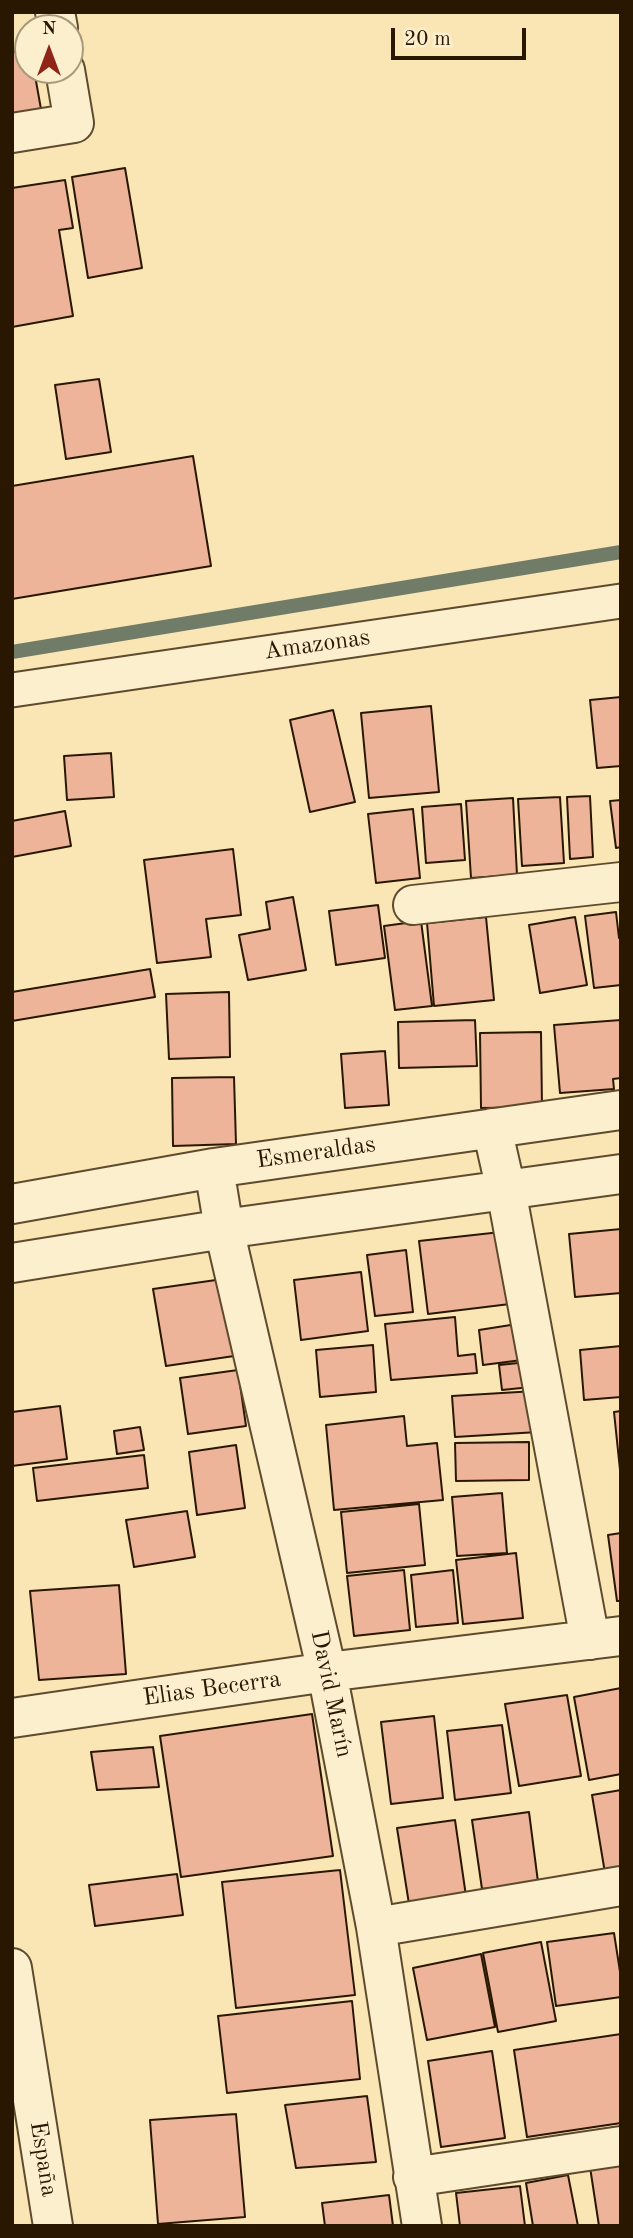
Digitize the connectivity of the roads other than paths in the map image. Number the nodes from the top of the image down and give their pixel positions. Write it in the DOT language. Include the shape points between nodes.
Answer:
graph roads {
  1 [pos="67,84"];
  2 [pos="12,132"];
  3 [pos="621,601"];
  4 [pos="12,690"];
  5 [pos="621,882"];
  6 [pos="412,905"];
  7 [pos="621,1110"];
  8 [pos="492,1128"];
  9 [pos="214,1168"];
  10 [pos="621,1174"];
  11 [pos="506,1190"];
  12 [pos="12,1204"];
  13 [pos="224,1229"];
  14 [pos="12,1263"];
  15 [pos="606,1638"];
  16 [pos="327,1671"];
  17 [pos="12,1718"];
  18 [pos="621,1886"];
  19 [pos="376,1927"];
  20 [pos="12,1968"];
  21 [pos="621,2146"];
  22 [pos="413,2177"];
  23 [pos="53,2226"];
  24 [pos="422,2226"];
  1 -- 2 [label="street" via="74,123"];
  3 -- 4 [label="street, Amazonas"];
  5 -- 6 [label="street"];
  7 -- 8 [label="street, Esmeraldas"];
  8 -- 9 [label="street, Esmeraldas"];
  8 -- 11 [label="street"];
  9 -- 12 [label="street, Esmeraldas"];
  9 -- 13 [label="street, David Marín"];
  10 -- 11 [label="street"];
  11 -- 13 [label="street"];
  11 -- 15 [label="street"];
  13 -- 14 [label="street"];
  13 -- 16 [label="street, David Marín"];
  15 -- 16 [label="street, Elias Becerra"];
  16 -- 17 [label="street, Elias Becerra"];
  16 -- 19 [label="street, David Marín"];
  18 -- 19 [label="street"];
  19 -- 22 [label="street, David Marín"];
  20 -- 23 [label="street, España"];
  21 -- 22 [label="street"];
  22 -- 24 [label="street, David Marín"];
}
